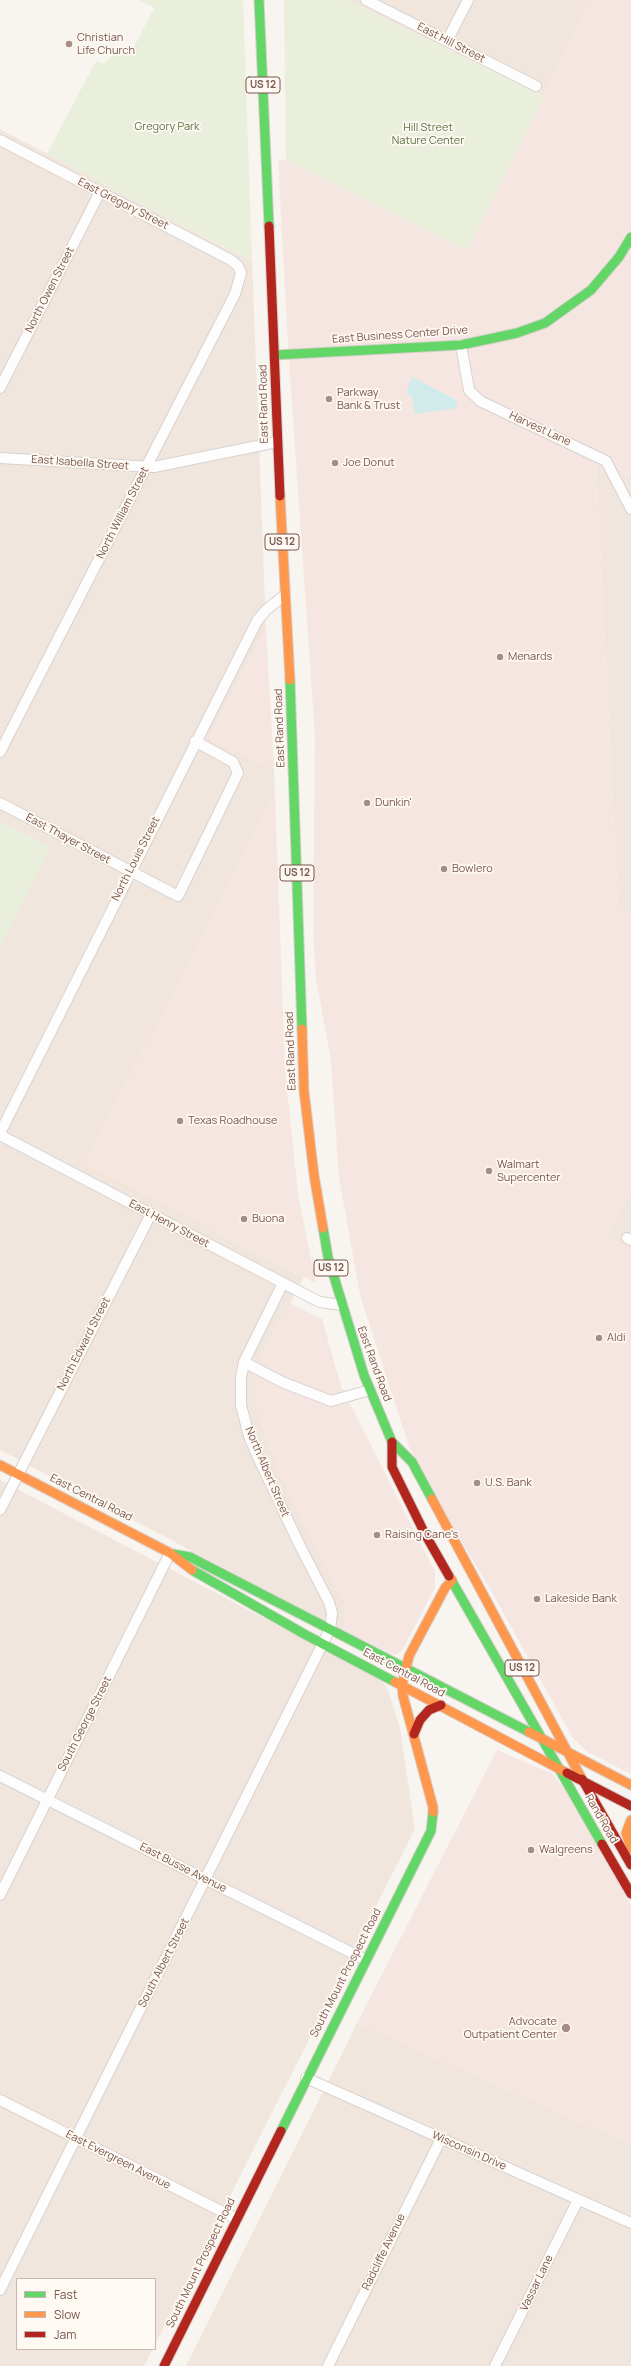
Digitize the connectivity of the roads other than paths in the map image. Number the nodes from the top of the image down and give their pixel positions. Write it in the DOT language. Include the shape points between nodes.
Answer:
graph roads {
  1 [pos="259,0"];
  2 [pos="366,0"];
  3 [pos="468,0"];
  4 [pos="447,41"];
  5 [pos="536,86"];
  6 [pos="0,140"];
  7 [pos="100,192"];
  8 [pos="631,237"];
  9 [pos="241,273"];
  10 [pos="461,345"];
  11 [pos="275,355"];
  12 [pos="0,388"];
  13 [pos="277,442"];
  14 [pos="0,458"];
  15 [pos="146,467"];
  16 [pos="631,509"];
  17 [pos="285,595"];
  18 [pos="196,741"];
  19 [pos="0,752"];
  20 [pos="0,803"];
  21 [pos="130,871"];
  22 [pos="0,1134"];
  23 [pos="151,1214"];
  24 [pos="283,1283"];
  25 [pos="342,1305"];
  26 [pos="244,1362"];
  27 [pos="370,1390"];
  28 [pos="392,1442"];
  29 [pos="0,1465"];
  30 [pos="18,1474"];
  31 [pos="0,1510"];
  32 [pos="170,1553"];
  33 [pos="452,1580"];
  34 [pos="326,1636"];
  35 [pos="404,1667"];
  36 [pos="402,1685"];
  37 [pos="441,1705"];
  38 [pos="414,1734"];
  39 [pos="542,1739"];
  40 [pos="566,1752"];
  41 [pos="551,1755"];
  42 [pos="575,1767"];
  43 [pos="559,1768"];
  44 [pos="0,1776"];
  45 [pos="583,1781"];
  46 [pos="631,1786"];
  47 [pos="47,1800"];
  48 [pos="631,1806"];
  49 [pos="631,1820"];
  50 [pos="631,1849"];
  51 [pos="631,1865"];
  52 [pos="206,1880"];
  53 [pos="631,1894"];
  54 [pos="0,1895"];
  55 [pos="366,1960"];
  56 [pos="306,2078"];
  57 [pos="0,2100"];
  58 [pos="76,2138"];
  59 [pos="441,2139"];
  60 [pos="578,2200"];
  61 [pos="237,2220"];
  62 [pos="631,2223"];
  63 [pos="0,2290"];
  64 [pos="164,2366"];
  65 [pos="328,2366"];
  66 [pos="495,2366"];
  1 -- 11 [label="main road, East Rand Road / US 12"];
  2 -- 4 [label="street, East Hill Street"];
  3 -- 4 [label="street"];
  4 -- 5 [label="street, East Hill Street"];
  6 -- 7 [label="street, East Gregory Street"];
  7 -- 9 [label="street, East Gregory Street" via="231,260"];
  7 -- 12 [label="street, North Owen Street"];
  8 -- 10 [label="main road, East Business Center Drive" via="619,257 591,290 565,310 516,333"];
  9 -- 15 [label="street, North William Street" via="235,294"];
  10 -- 11 [label="main road, East Business Center Drive"];
  10 -- 16 [label="street, Harvest Lane" via="469,390 480,401 606,461"];
  11 -- 13 [label="main road, East Rand Road / US 12"];
  13 -- 15 [label="street, East Isabella Street" via="166,466"];
  13 -- 17 [label="main road, East Rand Road / US 12"];
  14 -- 15 [label="street, East Isabella Street"];
  15 -- 19 [label="street, North William Street"];
  17 -- 18 [label="street, North Louis Street" via="257,621"];
  17 -- 25 [label="main road, East Rand Road / US 12" via="293,744 304,1091 314,1175 328,1258"];
  18 -- 21 [label="street, North Louis Street"];
  18 -- 21 [label="street, East Thayer Street" via="233,762 238,773 178,896"];
  20 -- 21 [label="street, East Thayer Street"];
  21 -- 22 [label="street, North Louis Street"];
  22 -- 23 [label="street, East Henry Street"];
  23 -- 24 [label="street, East Henry Street"];
  23 -- 30 [label="street, North Edward Street"];
  24 -- 25 [label="street, East Henry Street" via="320,1302"];
  24 -- 26 [label="street, North Albert Street"];
  25 -- 27 [label="main road, East Rand Road / US 12"];
  26 -- 27 [label="street" via="282,1382 331,1401"];
  26 -- 34 [label="street, North Albert Street" via="240,1398 248,1431 294,1536 329,1602 332,1613"];
  27 -- 28 [label="main road, East Rand Road / US 12"];
  28 -- 33 [label="main road, East Rand Road / US 12" via="392,1467 425,1534"];
  28 -- 40 [label="main road, East Rand Road / US 12" via="412,1462"];
  29 -- 30 [label="main road, East Central Road"];
  30 -- 31 [label="street, North Edward Street"];
  30 -- 32 [label="main road, East Central Road"];
  32 -- 34 [label="main road, East Central Road" via="186,1566"];
  32 -- 34 [label="main road, East Central Road" via="190,1557"];
  32 -- 47 [label="street, South George Street"];
  33 -- 35 [label="main road, South Mount Prospect Road" via="444,1588"];
  33 -- 39 [label="main road, East Rand Road / US 12"];
  34 -- 35 [label="main road, East Central Road"];
  34 -- 36 [label="main road, East Central Road"];
  34 -- 52 [label="street, South Albert Street"];
  35 -- 36 [label="main road, South Mount Prospect Road"];
  35 -- 39 [label="main road, East Central Road"];
  36 -- 37 [label="main road, East Central Road"];
  36 -- 38 [label="main road, South Mount Prospect Road" via="402,1696"];
  37 -- 38 [label="main road" via="420,1720"];
  37 -- 43 [label="main road, East Central Road"];
  38 -- 55 [label="main road, South Mount Prospect Road" via="434,1818 416,1863"];
  39 -- 40 [label="main road, East Central Road"];
  39 -- 41 [label="main road, East Rand Road / US 12"];
  40 -- 42 [label="main road, East Rand Road / US 12"];
  40 -- 46 [label="main road, East Central Road"];
  41 -- 43 [label="main road, Rand Road / US 12"];
  42 -- 45 [label="main road, Rand Road / US 12"];
  43 -- 45 [label="main road, East Central Road"];
  43 -- 53 [label="main road, Rand Road / US 12"];
  44 -- 47 [label="street, East Busse Avenue"];
  45 -- 48 [label="main road, East Central Road"];
  45 -- 51 [label="main road, Rand Road / US 12"];
  47 -- 52 [label="street, East Busse Avenue"];
  47 -- 54 [label="street, South George Street"];
  49 -- 50 [label="main road" via="626,1833"];
  52 -- 55 [label="street, East Busse Avenue"];
  52 -- 58 [label="street, South Albert Street"];
  55 -- 56 [label="main road, South Mount Prospect Road"];
  56 -- 59 [label="street, Wisconsin Drive"];
  56 -- 61 [label="main road, South Mount Prospect Road"];
  57 -- 58 [label="street, East Evergreen Avenue"];
  58 -- 61 [label="street, East Evergreen Avenue"];
  58 -- 63 [label="street, South Albert Street"];
  59 -- 60 [label="street, Wisconsin Drive"];
  59 -- 65 [label="street, Radcliffe Avenue"];
  60 -- 62 [label="street, Wisconsin Drive"];
  60 -- 66 [label="street, Vassar Lane"];
  61 -- 64 [label="main road, South Mount Prospect Road"];
}
